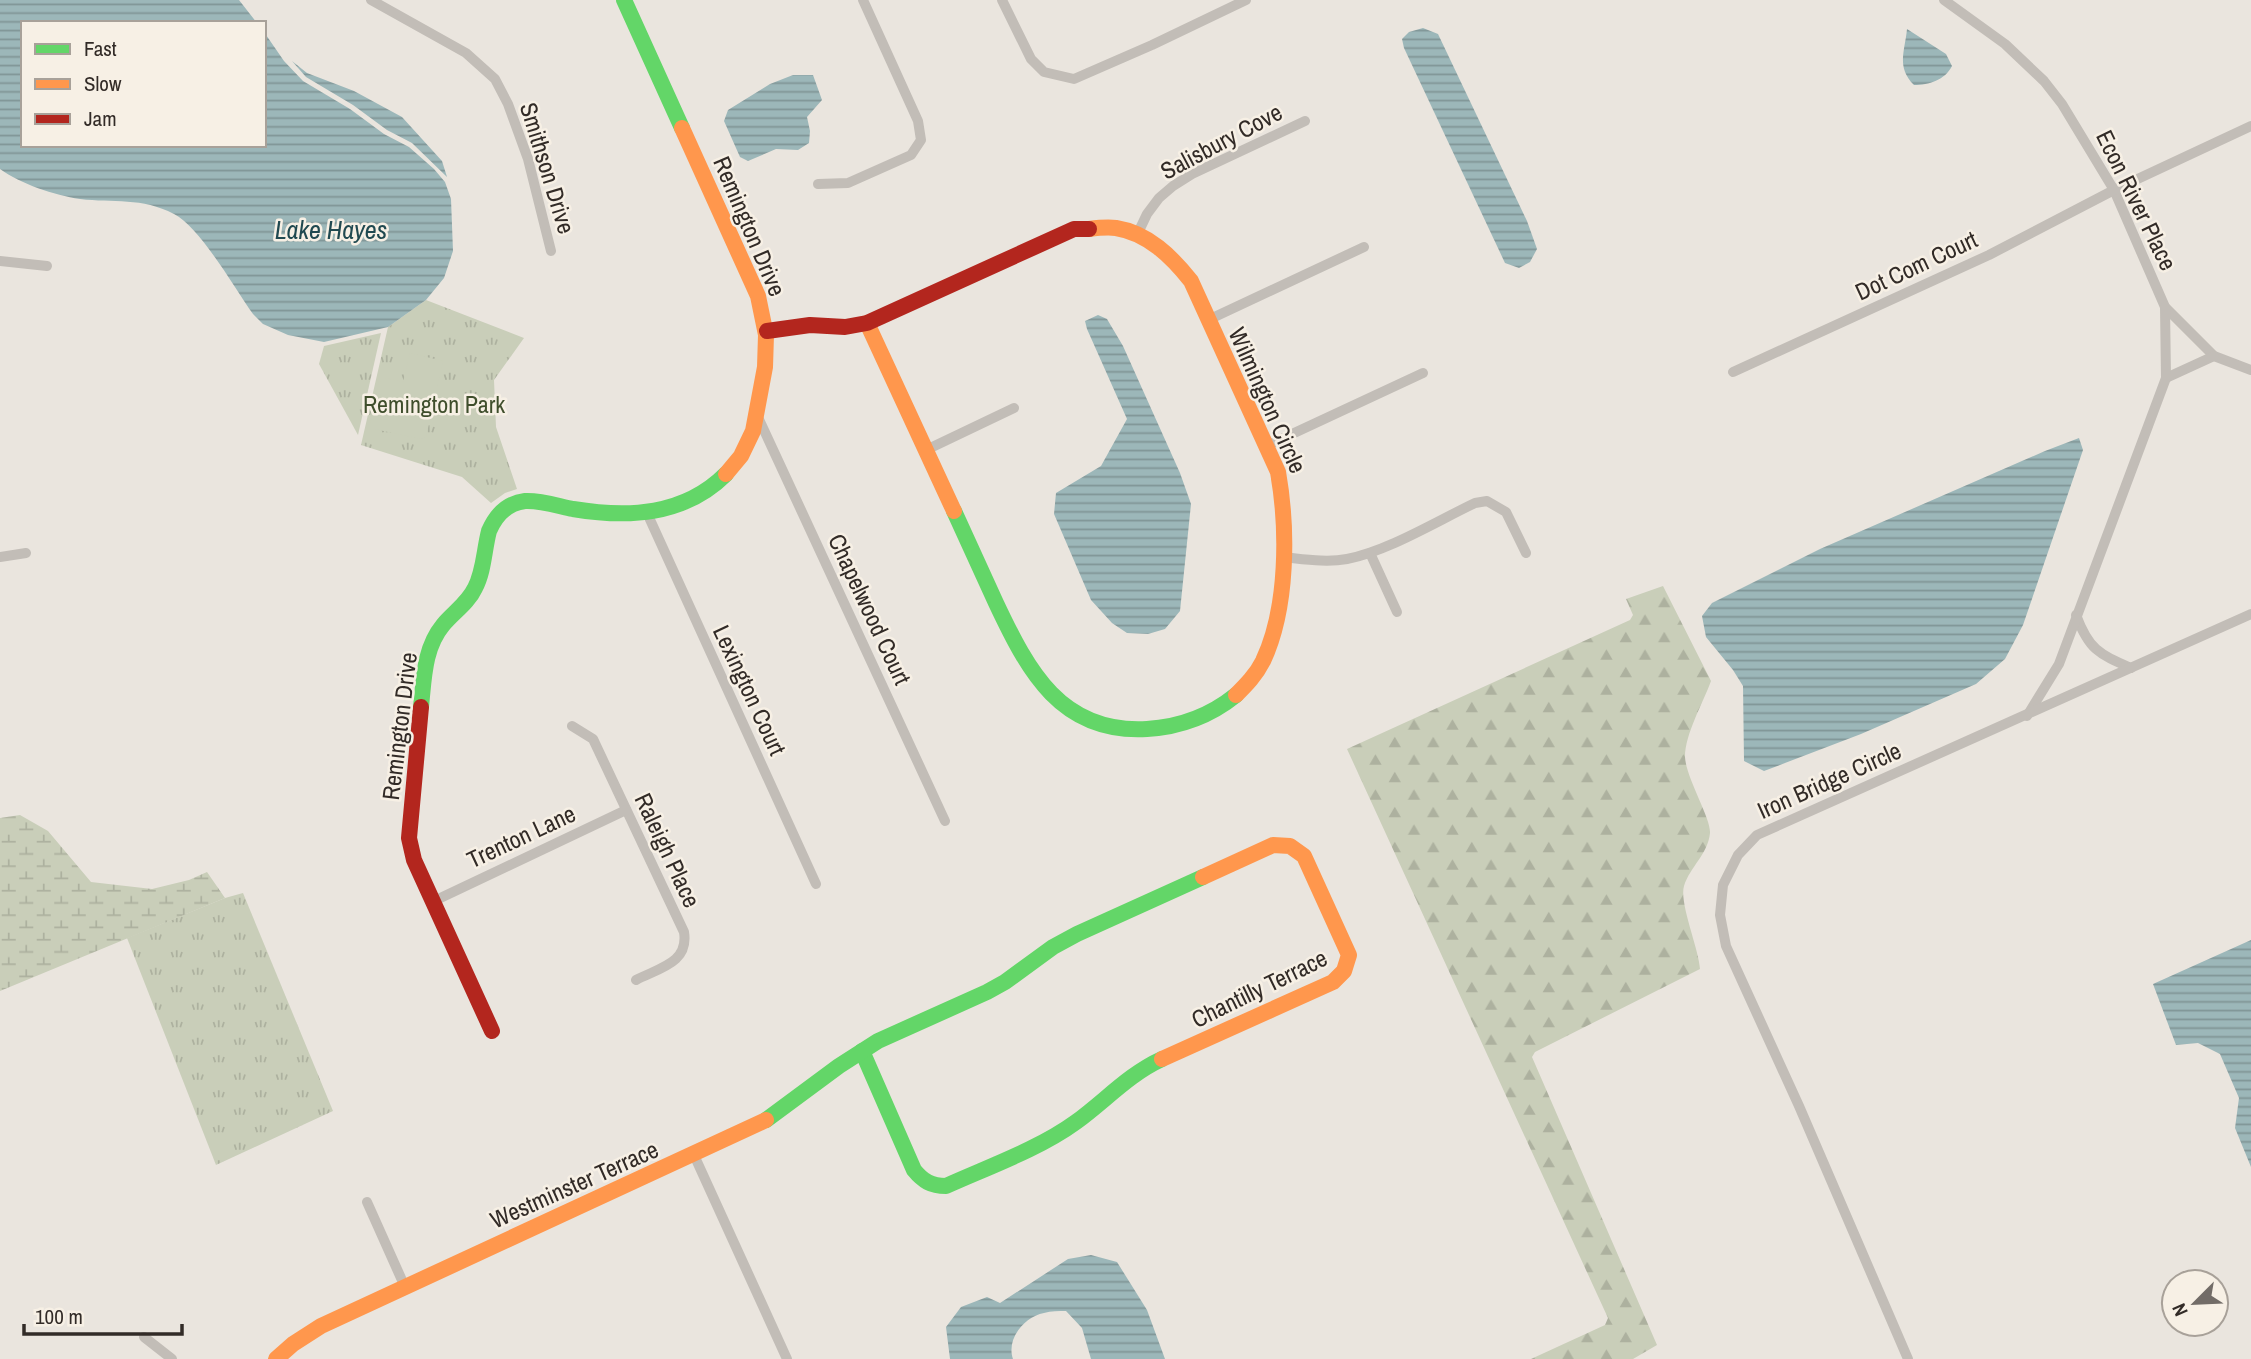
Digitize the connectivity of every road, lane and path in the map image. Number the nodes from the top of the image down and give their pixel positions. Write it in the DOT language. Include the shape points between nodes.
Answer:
graph roads {
  1 [pos="371,0"];
  2 [pos="624,0"];
  3 [pos="863,0"];
  4 [pos="1002,0"];
  5 [pos="1246,0"];
  6 [pos="1944,0"];
  7 [pos="1305,121"];
  8 [pos="2251,126"];
  9 [pos="818,184"];
  10 [pos="2114,190"];
  11 [pos="1137,235"];
  12 [pos="1364,247"];
  13 [pos="551,251"];
  14 [pos="0,261"];
  15 [pos="47,266"];
  16 [pos="2165,307"];
  17 [pos="1208,320"];
  18 [pos="867,323"];
  19 [pos="768,331"];
  20 [pos="2214,356"];
  21 [pos="2251,370"];
  22 [pos="1733,372"];
  23 [pos="1423,373"];
  24 [pos="2166,378"];
  25 [pos="1014,408"];
  26 [pos="757,415"];
  27 [pos="1266,446"];
  28 [pos="926,450"];
  29 [pos="647,513"];
  30 [pos="26,553"];
  31 [pos="1370,553"];
  32 [pos="1526,553"];
  33 [pos="1282,557"];
  34 [pos="0,558"];
  35 [pos="1397,612"];
  36 [pos="2251,614"];
  37 [pos="2077,615"];
  38 [pos="2131,668"];
  39 [pos="2027,716"];
  40 [pos="572,726"];
  41 [pos="626,810"];
  42 [pos="944,821"];
  43 [pos="816,884"];
  44 [pos="434,901"];
  45 [pos="636,979"];
  46 [pos="492,1031"];
  47 [pos="862,1051"];
  48 [pos="694,1155"];
  49 [pos="367,1202"];
  50 [pos="405,1287"];
  51 [pos="144,1337"];
  52 [pos="172,1359"];
  53 [pos="276,1359"];
  54 [pos="787,1359"];
  55 [pos="1908,1359"];
  1 -- 13 [label="street, Smithson Drive" via="466,54 495,79 527,159"];
  2 -- 19 [label="street, Remington Drive" via="758,296"];
  3 -- 9 [label="street" via="918,121 921,140 911,155 848,183"];
  4 -- 5 [label="street" via="1031,59 1044,72 1074,79"];
  6 -- 10 [label="street, Econ River Place" via="2005,44 2044,81"];
  7 -- 11 [label="street, Salisbury Cove" via="1173,186 1146,214"];
  8 -- 10 [label="street, Dot Com Court"];
  10 -- 16 [label="street, Econ River Place"];
  10 -- 22 [label="street, Dot Com Court" via="1989,255"];
  11 -- 17 [label="street, Wilmington Circle" via="1175,261 1191,281"];
  11 -- 18 [label="street, Wilmington Circle" via="1116,228 1074,229"];
  12 -- 17 [label="street"];
  14 -- 15 [label="street"];
  16 -- 20 [label="street"];
  16 -- 24 [label="street"];
  17 -- 27 [label="street, Wilmington Circle"];
  18 -- 19 [label="street, Wilmington Circle"];
  18 -- 28 [label="street, Wilmington Circle"];
  19 -- 26 [label="street, Remington Drive"];
  20 -- 21 [label="street"];
  20 -- 24 [label="street"];
  23 -- 27 [label="street"];
  24 -- 37 [label="street"];
  25 -- 28 [label="street"];
  26 -- 29 [label="street, Remington Drive" via="733,468 715,485 673,507"];
  26 -- 42 [label="street, Chapelwood Court"];
  27 -- 33 [label="street, Wilmington Circle" via="1284,494"];
  28 -- 33 [label="street, Wilmington Circle" via="1030,671 1066,707 1097,722 1124,729 1175,726 1201,718 1232,698 1252,679 1268,651 1276,622"];
  29 -- 43 [label="street, Lexington Court"];
  29 -- 44 [label="street, Remington Drive" via="527,501 499,512 490,525 477,585 432,640 426,658 409,838"];
  30 -- 34 [label="street"];
  31 -- 32 [label="street" via="1487,501 1506,512"];
  31 -- 33 [label="street" via="1320,561"];
  31 -- 35 [label="street"];
  36 -- 38 [label="street, Iron Bridge Circle"];
  37 -- 38 [label="street" via="2083,635 2101,655"];
  37 -- 39 [label="street" via="2059,664"];
  38 -- 39 [label="street, Iron Bridge Circle"];
  39 -- 55 [label="street, Iron Bridge Circle" via="1757,835 1738,855 1723,885 1720,915 1726,946"];
  40 -- 41 [label="street, Raleigh Place" via="593,739"];
  41 -- 44 [label="street, Trenton Lane"];
  41 -- 45 [label="street, Raleigh Place" via="686,943 676,961"];
  44 -- 46 [label="street, Remington Drive"];
  47 -- 47 [label="street, Chantilly Terrace" via="987,992 1077,934 1273,845 1288,844 1304,856 1349,955 1341,977 1333,982 1142,1068 1056,1135 946,1186 933,1187 914,1170"];
  47 -- 48 [label="street, Chantilly Terrace" via="764,1122"];
  48 -- 50 [label="street, Westminster Terrace"];
  48 -- 54 [label="street, Westminster Terrace"];
  49 -- 50 [label="street"];
  50 -- 53 [label="street, Westminster Terrace" via="321,1326"];
  51 -- 52 [label="street"];
}
